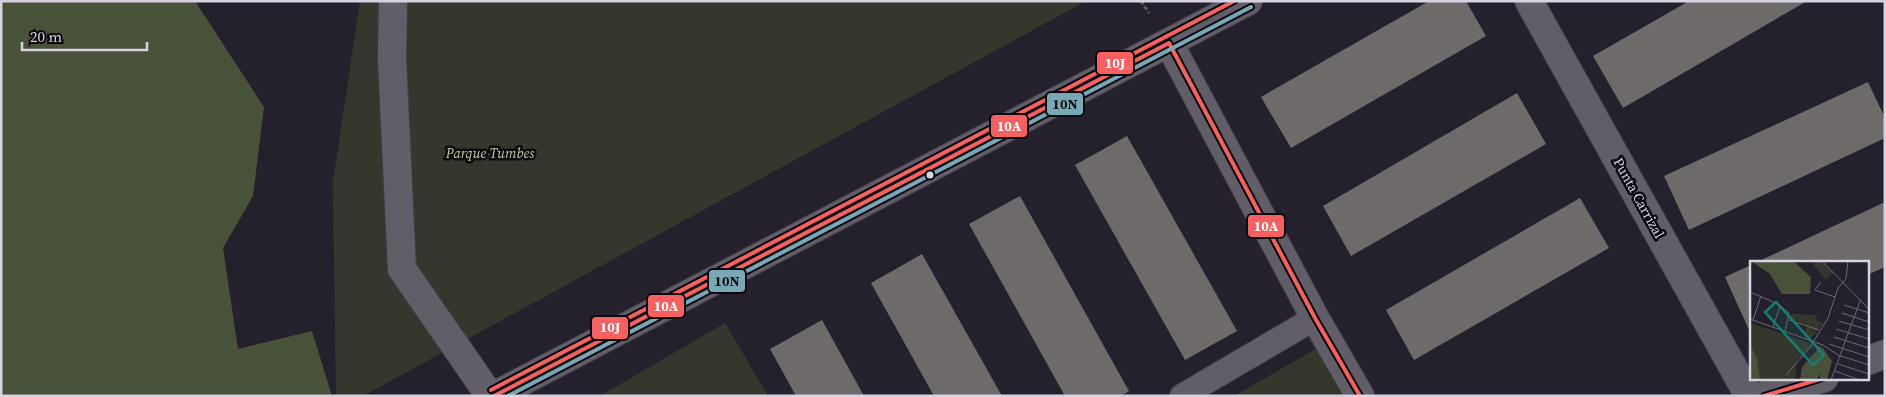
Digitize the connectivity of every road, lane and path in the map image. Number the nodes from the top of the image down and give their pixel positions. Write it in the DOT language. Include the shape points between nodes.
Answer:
graph roads {
  1 [pos="393,1"];
  2 [pos="1248,1"];
  3 [pos="1529,1"];
  4 [pos="1168,43"];
  5 [pos="1315,318"];
  6 [pos="1885,354"];
  7 [pos="1868,361"];
  8 [pos="1817,380"];
  9 [pos="492,396"];
  10 [pos="1182,396"];
  11 [pos="1360,396"];
  12 [pos="1749,396"];
  13 [pos="1763,396"];
  1 -- 9 [label="street" via="392,58 402,269"];
  2 -- 4 [label="street"];
  3 -- 12 [label="street, Punta Carrizal"];
  4 -- 5 [label="street"];
  4 -- 9 [label="street"];
  5 -- 10 [label="lane"];
  5 -- 11 [label="street"];
  6 -- 7 [label="street"];
  8 -- 13 [label="street"];
}
